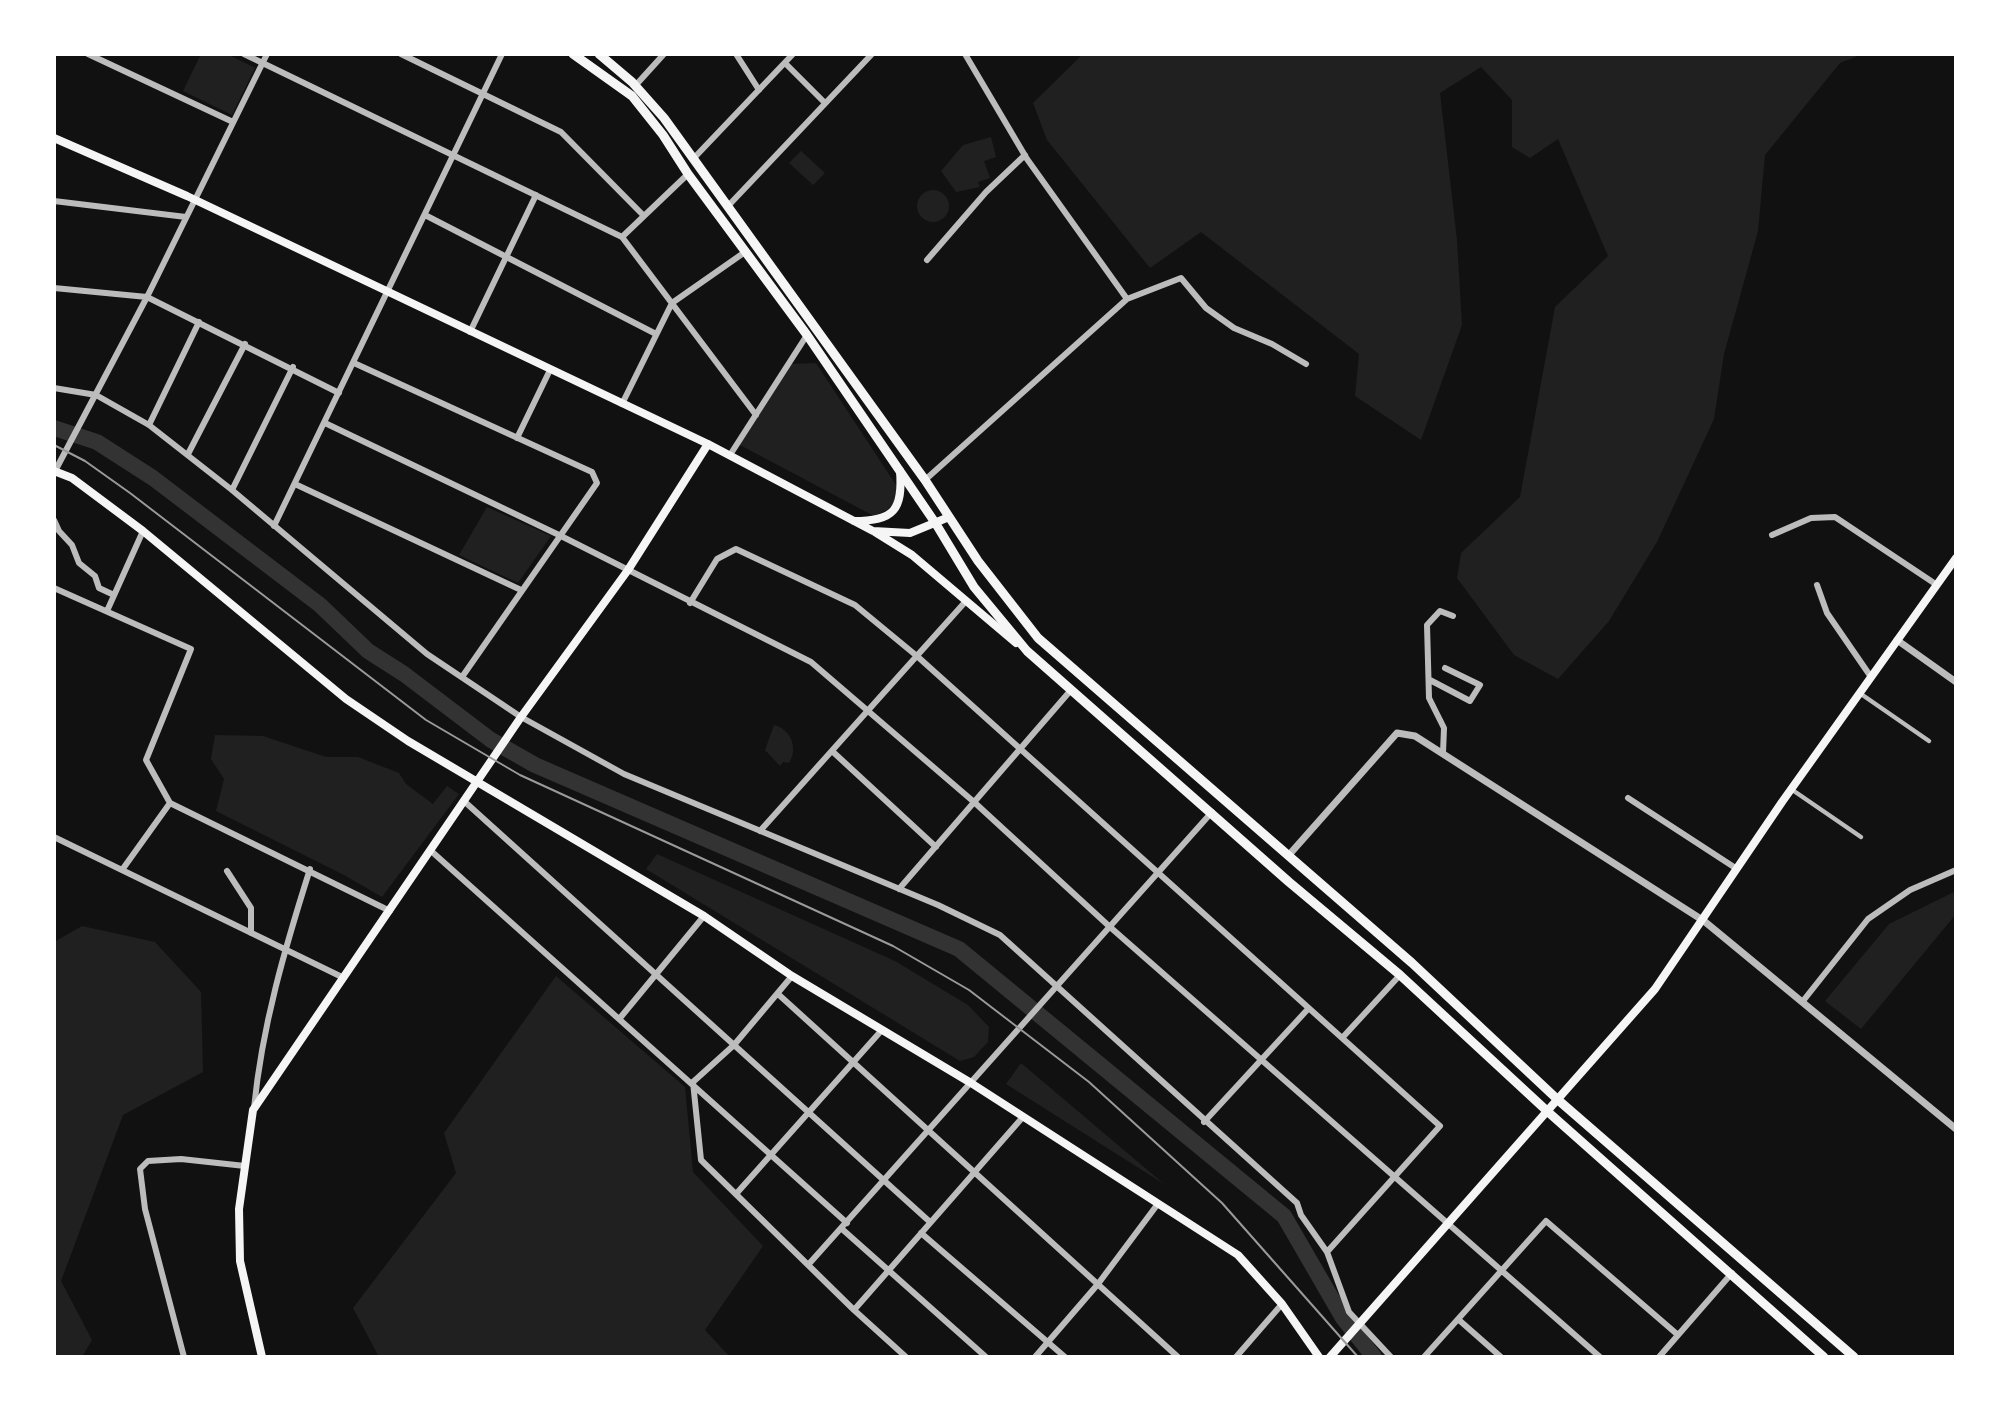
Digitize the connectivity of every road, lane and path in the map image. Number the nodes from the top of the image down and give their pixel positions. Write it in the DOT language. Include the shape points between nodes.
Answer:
graph roads {
  1 [pos="88,54"];
  2 [pos="244,54"];
  3 [pos="267,54"];
  4 [pos="401,54"];
  5 [pos="502,54"];
  6 [pos="573,54"];
  7 [pos="599,54"];
  8 [pos="664,54"];
  9 [pos="736,54"];
  10 [pos="793,54"];
  11 [pos="872,54"];
  12 [pos="965,54"];
  13 [pos="262,63"];
  14 [pos="785,63"];
  15 [pos="635,86"];
  16 [pos="759,90"];
  17 [pos="483,94"];
  18 [pos="825,103"];
  19 [pos="233,122"];
  20 [pos="54,138"];
  21 [pos="1025,155"];
  22 [pos="453,156"];
  23 [pos="694,158"];
  24 [pos="688,174"];
  25 [pos="536,195"];
  26 [pos="195,200"];
  27 [pos="54,201"];
  28 [pos="729,205"];
  29 [pos="425,215"];
  30 [pos="644,216"];
  31 [pos="187,217"];
  32 [pos="622,237"];
  33 [pos="745,252"];
  34 [pos="507,255"];
  35 [pos="927,261"];
  36 [pos="54,288"];
  37 [pos="387,293"];
  38 [pos="147,298"];
  39 [pos="1127,299"];
  40 [pos="672,303"];
  41 [pos="199,322"];
  42 [pos="470,332"];
  43 [pos="656,334"];
  44 [pos="807,335"];
  45 [pos="245,344"];
  46 [pos="354,363"];
  47 [pos="1306,364"];
  48 [pos="293,368"];
  49 [pos="550,370"];
  50 [pos="54,388"];
  51 [pos="339,393"];
  52 [pos="96,395"];
  53 [pos="622,404"];
  54 [pos="756,415"];
  55 [pos="325,423"];
  56 [pos="149,425"];
  57 [pos="517,438"];
  58 [pos="708,444"];
  59 [pos="188,454"];
  60 [pos="730,455"];
  61 [pos="56,470"];
  62 [pos="900,471"];
  63 [pos="925,480"];
  64 [pos="295,484"];
  65 [pos="232,490"];
  66 [pos="949,517"];
  67 [pos="54,520"];
  68 [pos="853,521"];
  69 [pos="936,524"];
  70 [pos="274,526"];
  71 [pos="143,531"];
  72 [pos="873,531"];
  73 [pos="559,535"];
  74 [pos="1772,535"];
  75 [pos="1956,558"];
  76 [pos="628,570"];
  77 [pos="1937,584"];
  78 [pos="1817,585"];
  79 [pos="54,588"];
  80 [pos="521,590"];
  81 [pos="114,595"];
  82 [pos="966,601"];
  83 [pos="690,603"];
  84 [pos="107,611"];
  85 [pos="1453,616"];
  86 [pos="1897,640"];
  87 [pos="1027,651"];
  88 [pos="918,657"];
  89 [pos="1445,668"];
  90 [pos="461,677"];
  91 [pos="1871,677"];
  92 [pos="1430,680"];
  93 [pos="1956,682"];
  94 [pos="1480,685"];
  95 [pos="1489,689"];
  96 [pos="1071,690"];
  97 [pos="1859,693"];
  98 [pos="867,711"];
  99 [pos="519,720"];
  100 [pos="1929,741"];
  101 [pos="1020,749"];
  102 [pos="832,751"];
  103 [pos="1443,753"];
  104 [pos="477,785"];
  105 [pos="1791,789"];
  106 [pos="1628,797"];
  107 [pos="465,802"];
  108 [pos="974,802"];
  109 [pos="170,803"];
  110 [pos="1212,812"];
  111 [pos="760,831"];
  112 [pos="54,836"];
  113 [pos="1861,837"];
  114 [pos="936,847"];
  115 [pos="430,850"];
  116 [pos="1288,856"];
  117 [pos="310,869"];
  118 [pos="1737,869"];
  119 [pos="122,870"];
  120 [pos="1956,870"];
  121 [pos="227,871"];
  122 [pos="1158,874"];
  123 [pos="898,889"];
  124 [pos="390,911"];
  125 [pos="704,916"];
  126 [pos="1704,921"];
  127 [pos="1110,927"];
  128 [pos="251,933"];
  129 [pos="284,948"];
  130 [pos="656,975"];
  131 [pos="792,975"];
  132 [pos="1400,975"];
  133 [pos="344,978"];
  134 [pos="1056,989"];
  135 [pos="778,994"];
  136 [pos="1803,1001"];
  137 [pos="1308,1009"];
  138 [pos="620,1018"];
  139 [pos="881,1031"];
  140 [pos="1343,1037"];
  141 [pos="734,1045"];
  142 [pos="1261,1061"];
  143 [pos="856,1062"];
  144 [pos="693,1082"];
  145 [pos="971,1083"];
  146 [pos="1558,1098"];
  147 [pos="253,1110"];
  148 [pos="1547,1111"];
  149 [pos="809,1114"];
  150 [pos="1022,1118"];
  151 [pos="1205,1122"];
  152 [pos="1956,1129"];
  153 [pos="927,1132"];
  154 [pos="772,1154"];
  155 [pos="245,1166"];
  156 [pos="973,1171"];
  157 [pos="1395,1177"];
  158 [pos="884,1181"];
  159 [pos="736,1194"];
  160 [pos="1157,1205"];
  161 [pos="930,1222"];
  162 [pos="847,1223"];
  163 [pos="1447,1223"];
  164 [pos="842,1229"];
  165 [pos="921,1233"];
  166 [pos="1327,1252"];
  167 [pos="808,1265"];
  168 [pos="888,1270"];
  169 [pos="1502,1272"];
  170 [pos="1732,1273"];
  171 [pos="1098,1284"];
  172 [pos="1282,1304"];
  173 [pos="854,1310"];
  174 [pos="1459,1320"];
  175 [pos="1359,1323"];
  176 [pos="1678,1335"];
  177 [pos="1048,1342"];
  178 [pos="1331,1356"];
  179 [pos="184,1357"];
  180 [pos="262,1357"];
  181 [pos="906,1357"];
  182 [pos="986,1357"];
  183 [pos="1035,1357"];
  184 [pos="1065,1357"];
  185 [pos="1178,1357"];
  186 [pos="1236,1357"];
  187 [pos="1319,1357"];
  188 [pos="1391,1357"];
  189 [pos="1424,1357"];
  190 [pos="1501,1357"];
  191 [pos="1600,1357"];
  192 [pos="1659,1357"];
  193 [pos="1824,1357"];
  194 [pos="1854,1357"];
  1 -- 19 [label="street"];
  2 -- 13 [label="street"];
  3 -- 13 [label="street"];
  4 -- 17 [label="street"];
  5 -- 17 [label="street"];
  6 -- 24 [label="main road" via="632,96"];
  7 -- 15 [label="main road"];
  8 -- 15 [label="street"];
  9 -- 16 [label="street"];
  10 -- 14 [label="street"];
  11 -- 18 [label="street"];
  12 -- 21 [label="street"];
  13 -- 19 [label="street"];
  13 -- 22 [label="street"];
  14 -- 16 [label="street"];
  14 -- 18 [label="street"];
  15 -- 23 [label="main road"];
  16 -- 23 [label="street"];
  17 -- 22 [label="street"];
  17 -- 30 [label="street" via="561,132"];
  18 -- 28 [label="street"];
  19 -- 26 [label="street"];
  20 -- 26 [label="main road"];
  21 -- 35 [label="street" via="985,192"];
  21 -- 39 [label="street"];
  22 -- 25 [label="street"];
  22 -- 29 [label="street"];
  23 -- 28 [label="main road"];
  24 -- 30 [label="street"];
  24 -- 33 [label="main road"];
  25 -- 32 [label="street"];
  25 -- 34 [label="street"];
  26 -- 31 [label="street"];
  26 -- 37 [label="main road"];
  27 -- 31 [label="street"];
  28 -- 63 [label="main road"];
  29 -- 34 [label="street"];
  29 -- 37 [label="street"];
  30 -- 32 [label="street"];
  31 -- 38 [label="street"];
  32 -- 40 [label="street"];
  33 -- 40 [label="street"];
  33 -- 44 [label="main road"];
  34 -- 42 [label="street"];
  34 -- 43 [label="street"];
  36 -- 38 [label="street"];
  37 -- 42 [label="main road"];
  37 -- 46 [label="street"];
  38 -- 41 [label="street"];
  38 -- 52 [label="street"];
  39 -- 47 [label="street" via="1181,278 1206,308 1234,328"];
  39 -- 63 [label="street"];
  40 -- 43 [label="street"];
  40 -- 54 [label="street"];
  41 -- 45 [label="street"];
  41 -- 56 [label="street"];
  42 -- 49 [label="main road"];
  43 -- 53 [label="street"];
  44 -- 54 [label="street"];
  44 -- 62 [label="main road"];
  45 -- 48 [label="street"];
  45 -- 59 [label="street"];
  46 -- 51 [label="street"];
  46 -- 57 [label="street"];
  48 -- 51 [label="street"];
  48 -- 65 [label="street"];
  49 -- 53 [label="main road"];
  49 -- 57 [label="street"];
  50 -- 52 [label="street"];
  51 -- 55 [label="street"];
  52 -- 56 [label="street"];
  52 -- 61 [label="street"];
  53 -- 58 [label="main road"];
  54 -- 60 [label="street"];
  55 -- 64 [label="street"];
  55 -- 73 [label="street"];
  56 -- 59 [label="street"];
  57 -- 73 [label="street" via="592,472 597,483"];
  58 -- 60 [label="main road"];
  58 -- 76 [label="main road"];
  59 -- 65 [label="street"];
  60 -- 68 [label="main road"];
  61 -- 71 [label="main road"];
  62 -- 68 [label="main road" via="902,494 894,512 879,521"];
  62 -- 69 [label="main road"];
  63 -- 66 [label="main road"];
  64 -- 70 [label="street"];
  64 -- 80 [label="street"];
  65 -- 70 [label="street"];
  66 -- 69 [label="main road"];
  66 -- 116 [label="main road" via="1038,638"];
  67 -- 81 [label="street" via="79,564 95,576 99,588"];
  68 -- 72 [label="main road"];
  69 -- 72 [label="main road" via="910,533"];
  69 -- 87 [label="main road" via="974,587"];
  70 -- 90 [label="street"];
  71 -- 81 [label="street"];
  71 -- 104 [label="main road" via="346,699"];
  72 -- 82 [label="main road" via="912,555"];
  73 -- 76 [label="street"];
  73 -- 80 [label="street"];
  74 -- 77 [label="street" via="1811,518 1835,517"];
  75 -- 77 [label="main road"];
  76 -- 83 [label="street"];
  76 -- 99 [label="main road"];
  77 -- 86 [label="main road"];
  78 -- 91 [label="street" via="1827,613"];
  79 -- 84 [label="street"];
  80 -- 90 [label="street"];
  81 -- 84 [label="street"];
  82 -- 87 [label="main road"];
  82 -- 88 [label="street"];
  83 -- 88 [label="street" via="717,559 736,549 855,605"];
  83 -- 98 [label="street" via="811,662"];
  84 -- 109 [label="street" via="191,649 146,761"];
  85 -- 92 [label="street" via="1440,611 1427,625"];
  86 -- 91 [label="main road"];
  86 -- 93 [label="street"];
  87 -- 96 [label="main road"];
  88 -- 98 [label="street"];
  88 -- 101 [label="street"];
  89 -- 94 [label="street"];
  90 -- 99 [label="street"];
  91 -- 97 [label="main road"];
  92 -- 94 [label="street" via="1471,701"];
  92 -- 103 [label="street" via="1429,698 1444,728"];
  94 -- 95 [label="street"];
  96 -- 101 [label="street"];
  96 -- 110 [label="main road"];
  97 -- 100 [label="street"];
  97 -- 105 [label="main road"];
  98 -- 102 [label="street"];
  98 -- 108 [label="street"];
  99 -- 104 [label="main road"];
  99 -- 111 [label="street" via="624,775"];
  101 -- 108 [label="street"];
  101 -- 122 [label="street"];
  102 -- 111 [label="street"];
  102 -- 114 [label="street"];
  103 -- 116 [label="street" via="1415,736 1397,733"];
  103 -- 126 [label="street"];
  104 -- 107 [label="main road"];
  104 -- 125 [label="main road"];
  105 -- 113 [label="street"];
  105 -- 118 [label="main road"];
  106 -- 118 [label="street"];
  107 -- 115 [label="main road"];
  107 -- 130 [label="street"];
  108 -- 114 [label="street"];
  108 -- 127 [label="street"];
  109 -- 117 [label="street"];
  109 -- 119 [label="street"];
  110 -- 122 [label="street"];
  110 -- 132 [label="main road"];
  111 -- 123 [label="street"];
  112 -- 119 [label="street"];
  114 -- 123 [label="street"];
  115 -- 124 [label="main road"];
  115 -- 138 [label="street"];
  116 -- 146 [label="main road"];
  117 -- 124 [label="street"];
  117 -- 129 [label="street"];
  118 -- 126 [label="main road"];
  119 -- 128 [label="street"];
  120 -- 136 [label="street" via="1910,890 1868,919"];
  121 -- 128 [label="street" via="251,908"];
  122 -- 127 [label="street"];
  122 -- 137 [label="street"];
  123 -- 134 [label="street" via="1000,935"];
  124 -- 133 [label="main road"];
  125 -- 130 [label="street"];
  125 -- 131 [label="main road"];
  126 -- 136 [label="street"];
  126 -- 146 [label="main road" via="1630,1020"];
  127 -- 134 [label="street"];
  127 -- 142 [label="street"];
  128 -- 129 [label="street"];
  129 -- 133 [label="street"];
  129 -- 147 [label="street" via="258,1059"];
  130 -- 138 [label="street"];
  130 -- 141 [label="street"];
  131 -- 135 [label="street"];
  131 -- 139 [label="main road"];
  132 -- 140 [label="street"];
  132 -- 148 [label="main road"];
  133 -- 147 [label="main road"];
  134 -- 145 [label="street"];
  134 -- 151 [label="street"];
  135 -- 141 [label="street"];
  135 -- 143 [label="street"];
  136 -- 152 [label="street"];
  137 -- 140 [label="street"];
  137 -- 142 [label="street"];
  138 -- 144 [label="street"];
  139 -- 143 [label="street"];
  139 -- 145 [label="main road"];
  140 -- 157 [label="street" via="1440,1126"];
  141 -- 144 [label="street"];
  141 -- 149 [label="street"];
  142 -- 151 [label="street"];
  142 -- 157 [label="street"];
  143 -- 149 [label="street"];
  143 -- 153 [label="street"];
  144 -- 154 [label="street"];
  144 -- 159 [label="street" via="701,1160"];
  145 -- 150 [label="main road"];
  145 -- 153 [label="street"];
  146 -- 148 [label="main road"];
  146 -- 194 [label="main road"];
  147 -- 155 [label="main road"];
  148 -- 163 [label="main road"];
  148 -- 170 [label="main road"];
  149 -- 154 [label="street"];
  149 -- 158 [label="street"];
  150 -- 156 [label="street"];
  150 -- 160 [label="main road"];
  151 -- 166 [label="street" via="1297,1203"];
  153 -- 156 [label="street"];
  153 -- 158 [label="street"];
  154 -- 159 [label="street"];
  154 -- 162 [label="street"];
  155 -- 179 [label="street" via="168,1159 148,1161 140,1169 145,1209"];
  155 -- 180 [label="main road" via="239,1209 240,1261"];
  156 -- 161 [label="street"];
  156 -- 171 [label="street"];
  157 -- 163 [label="street"];
  157 -- 166 [label="street"];
  158 -- 161 [label="street"];
  158 -- 162 [label="street"];
  159 -- 167 [label="street"];
  160 -- 171 [label="street"];
  160 -- 172 [label="main road" via="1238,1255"];
  161 -- 165 [label="street"];
  162 -- 164 [label="street"];
  163 -- 169 [label="street"];
  163 -- 175 [label="main road"];
  164 -- 167 [label="street"];
  164 -- 168 [label="street"];
  165 -- 168 [label="street"];
  165 -- 177 [label="street"];
  166 -- 175 [label="street" via="1349,1312"];
  167 -- 173 [label="street"];
  168 -- 173 [label="street"];
  168 -- 182 [label="street"];
  169 -- 174 [label="street"];
  169 -- 176 [label="street" via="1546,1221"];
  169 -- 191 [label="street"];
  170 -- 176 [label="street"];
  170 -- 193 [label="main road"];
  171 -- 177 [label="street"];
  171 -- 185 [label="street"];
  172 -- 186 [label="street"];
  172 -- 187 [label="main road"];
  173 -- 181 [label="street"];
  174 -- 189 [label="street"];
  174 -- 190 [label="street"];
  175 -- 178 [label="main road"];
  175 -- 188 [label="street"];
  176 -- 192 [label="street"];
  177 -- 183 [label="street"];
  177 -- 184 [label="street"];
}
